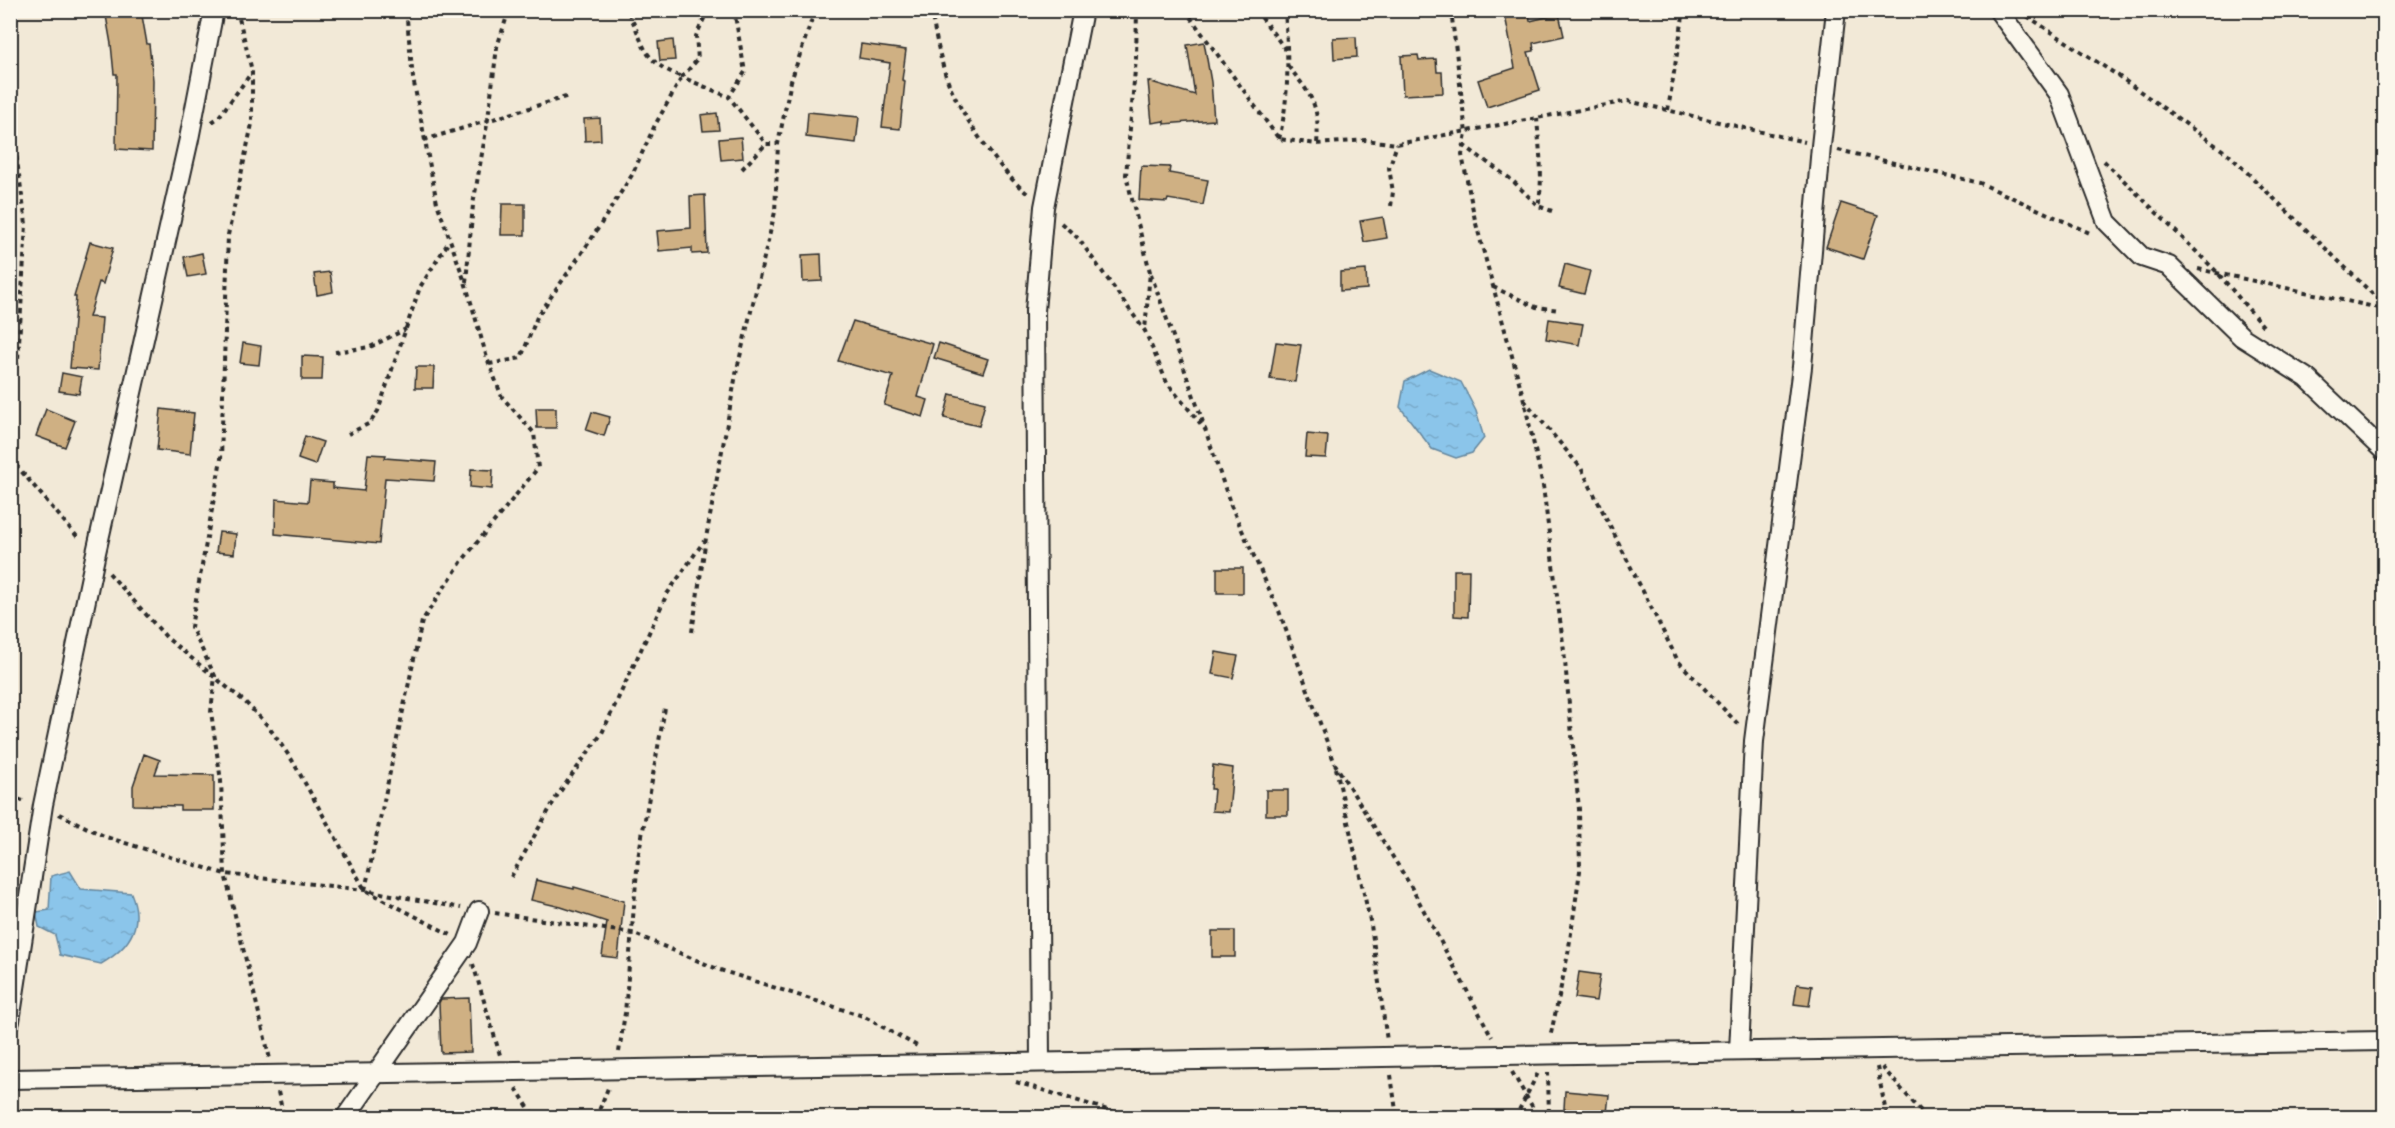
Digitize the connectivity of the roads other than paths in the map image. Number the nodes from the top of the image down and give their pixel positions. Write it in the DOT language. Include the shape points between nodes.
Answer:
graph roads {
  1 [pos="214,10"];
  2 [pos="1083,10"];
  3 [pos="1836,10"];
  4 [pos="1998,10"];
  5 [pos="2385,451"];
  6 [pos="479,911"];
  7 [pos="10,1021"];
  8 [pos="2385,1041"];
  9 [pos="1739,1051"];
  10 [pos="1040,1062"];
  11 [pos="378,1073"];
  12 [pos="10,1079"];
  13 [pos="345,1118"];
  1 -- 7 [label="street" via="43,805"];
  2 -- 10 [label="street" via="1044,207 1035,311"];
  3 -- 9 [label="street" via="1802,367 1754,741"];
  4 -- 5 [label="street" via="2058,94 2108,222 2142,257 2169,266 2242,336 2307,378"];
  6 -- 11 [label="street" via="467,943"];
  8 -- 9 [label="street"];
  9 -- 10 [label="street"];
  10 -- 11 [label="street"];
  11 -- 12 [label="street"];
  11 -- 13 [label="street"];
}
